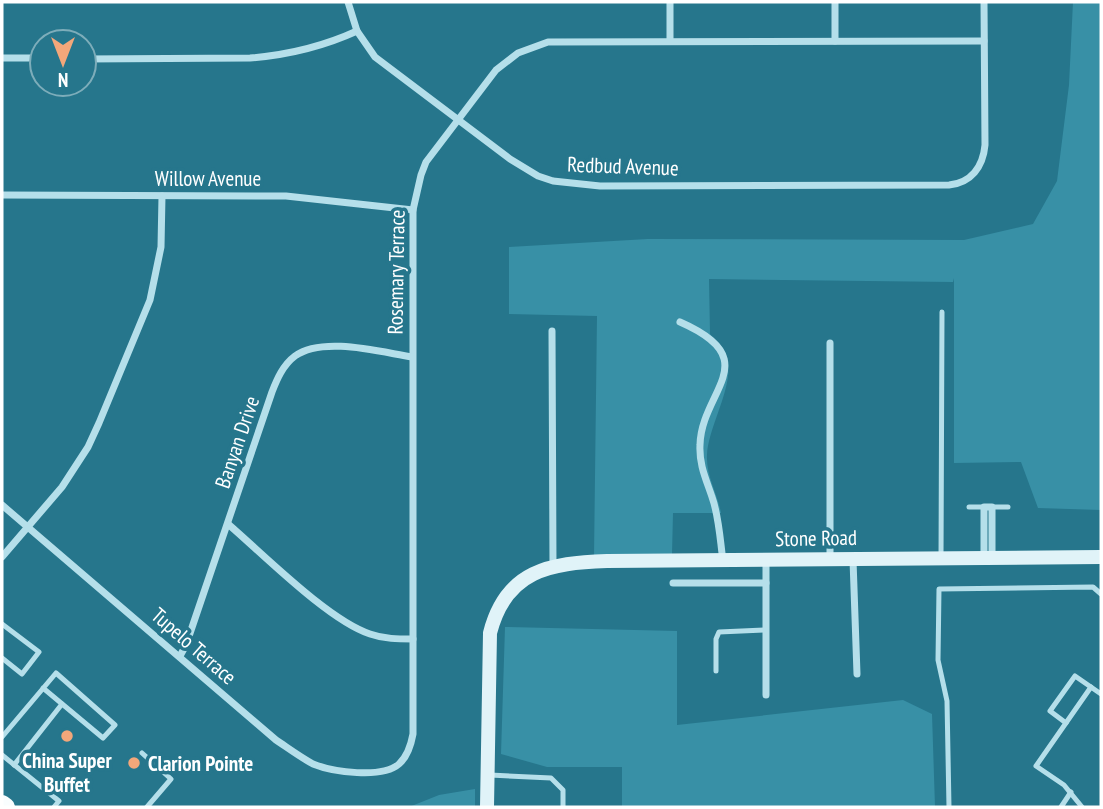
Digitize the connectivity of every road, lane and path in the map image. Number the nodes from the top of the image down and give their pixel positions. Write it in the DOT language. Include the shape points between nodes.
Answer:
graph roads {
  1 [pos="348,2"];
  2 [pos="670,2"];
  3 [pos="835,2"];
  4 [pos="984,2"];
  5 [pos="357,31"];
  6 [pos="670,41"];
  7 [pos="835,41"];
  8 [pos="984,41"];
  9 [pos="2,58"];
  10 [pos="28,58"];
  11 [pos="98,58"];
  12 [pos="457,120"];
  13 [pos="2,195"];
  14 [pos="162,196"];
  15 [pos="413,210"];
  16 [pos="942,312"];
  17 [pos="680,322"];
  18 [pos="552,331"];
  19 [pos="830,343"];
  20 [pos="412,357"];
  21 [pos="2,505"];
  22 [pos="969,507"];
  23 [pos="988,507"];
  24 [pos="1009,507"];
  25 [pos="228,524"];
  26 [pos="27,527"];
  27 [pos="2,557"];
  28 [pos="1101,557"];
  29 [pos="942,558"];
  30 [pos="988,558"];
  31 [pos="830,559"];
  32 [pos="853,559"];
  33 [pos="766,560"];
  34 [pos="723,561"];
  35 [pos="553,565"];
  36 [pos="673,583"];
  37 [pos="766,583"];
  38 [pos="1101,594"];
  39 [pos="2,624"];
  40 [pos="766,630"];
  41 [pos="413,639"];
  42 [pos="180,656"];
  43 [pos="2,659"];
  44 [pos="716,671"];
  45 [pos="857,674"];
  46 [pos="1091,687"];
  47 [pos="43,688"];
  48 [pos="1101,694"];
  49 [pos="766,695"];
  50 [pos="62,704"];
  51 [pos="1066,723"];
  52 [pos="2,737"];
  53 [pos="142,753"];
  54 [pos="2,755"];
  55 [pos="14,765"];
  56 [pos="383,771"];
  57 [pos="487,775"];
  58 [pos="1071,792"];
  59 [pos="2,804"];
  60 [pos="6,807"];
  61 [pos="54,807"];
  62 [pos="147,807"];
  63 [pos="487,807"];
  64 [pos="563,807"];
  65 [pos="949,807"];
  66 [pos="1060,807"];
  67 [pos="1082,807"];
  1 -- 5 [label="street, Redbud Avenue"];
  2 -- 6 [label="street"];
  3 -- 7 [label="street"];
  4 -- 8 [label="street"];
  5 -- 11 [label="street" via="309,50 278,56"];
  5 -- 12 [label="street, Redbud Avenue" via="375,57"];
  6 -- 7 [label="street, Rosemary Terrace"];
  6 -- 12 [label="street, Rosemary Terrace" via="548,42 529,47 496,70"];
  7 -- 8 [label="street, Rosemary Terrace"];
  8 -- 12 [label="street, Redbud Avenue" via="985,145 981,164 971,177 949,185 574,184 527,170"];
  9 -- 10 [label="street"];
  12 -- 15 [label="street, Rosemary Terrace" via="426,162"];
  13 -- 14 [label="street, Willow Avenue"];
  14 -- 15 [label="street, Willow Avenue" via="286,196"];
  14 -- 26 [label="street" via="158,271 145,314 88,447 62,487"];
  15 -- 20 [label="street, Rosemary Terrace"];
  16 -- 29 [label="lane"];
  17 -- 34 [label="street" via="715,345 725,364 723,380 702,425 700,444 701,468 713,498"];
  18 -- 35 [label="street"];
  19 -- 31 [label="street"];
  20 -- 25 [label="street, Banyan Drive" via="326,346 305,350 288,362 272,393"];
  20 -- 41 [label="street, Rosemary Terrace"];
  21 -- 26 [label="street, Tupelo Terrace"];
  22 -- 23 [label="lane"];
  23 -- 24 [label="lane"];
  23 -- 30 [label="street"];
  25 -- 41 [label="street" via="314,599 356,628 387,639"];
  25 -- 42 [label="street, Banyan Drive"];
  26 -- 27 [label="street"];
  26 -- 42 [label="street, Tupelo Terrace"];
  28 -- 30 [label="street, Stone Road"];
  29 -- 30 [label="street, Stone Road"];
  29 -- 32 [label="street, Stone Road"];
  31 -- 32 [label="street, Stone Road"];
  31 -- 33 [label="street, Stone Road"];
  32 -- 45 [label="street"];
  33 -- 34 [label="street, Stone Road"];
  33 -- 37 [label="street"];
  34 -- 35 [label="street, Stone Road"];
  35 -- 57 [label="street, Stone Road" via="533,573 507,596 490,633"];
  36 -- 37 [label="street"];
  37 -- 40 [label="street"];
  38 -- 65 [label="lane" via="1093,586 939,589 938,660 947,701"];
  39 -- 43 [label="lane" via="39,652 22,674"];
  40 -- 44 [label="lane" via="719,632"];
  40 -- 49 [label="street"];
  41 -- 56 [label="street, Rosemary Terrace" via="413,734 406,756"];
  42 -- 56 [label="street, Tupelo Terrace" via="276,740 305,759 344,771"];
  46 -- 48 [label="lane"];
  46 -- 51 [label="lane"];
  46 -- 51 [label="lane" via="1075,676 1050,711"];
  47 -- 50 [label="lane"];
  47 -- 50 [label="lane" via="56,673 116,725 103,738"];
  47 -- 52 [label="lane"];
  50 -- 55 [label="lane"];
  51 -- 58 [label="lane" via="1036,766"];
  53 -- 62 [label="lane" via="171,779"];
  54 -- 55 [label="lane"];
  55 -- 61 [label="lane" via="59,802"];
  57 -- 63 [label="street, Stone Road"];
  57 -- 64 [label="lane" via="551,778 563,790"];
  58 -- 66 [label="lane"];
  58 -- 67 [label="lane"];
  59 -- 60 [label="main road"];
}
